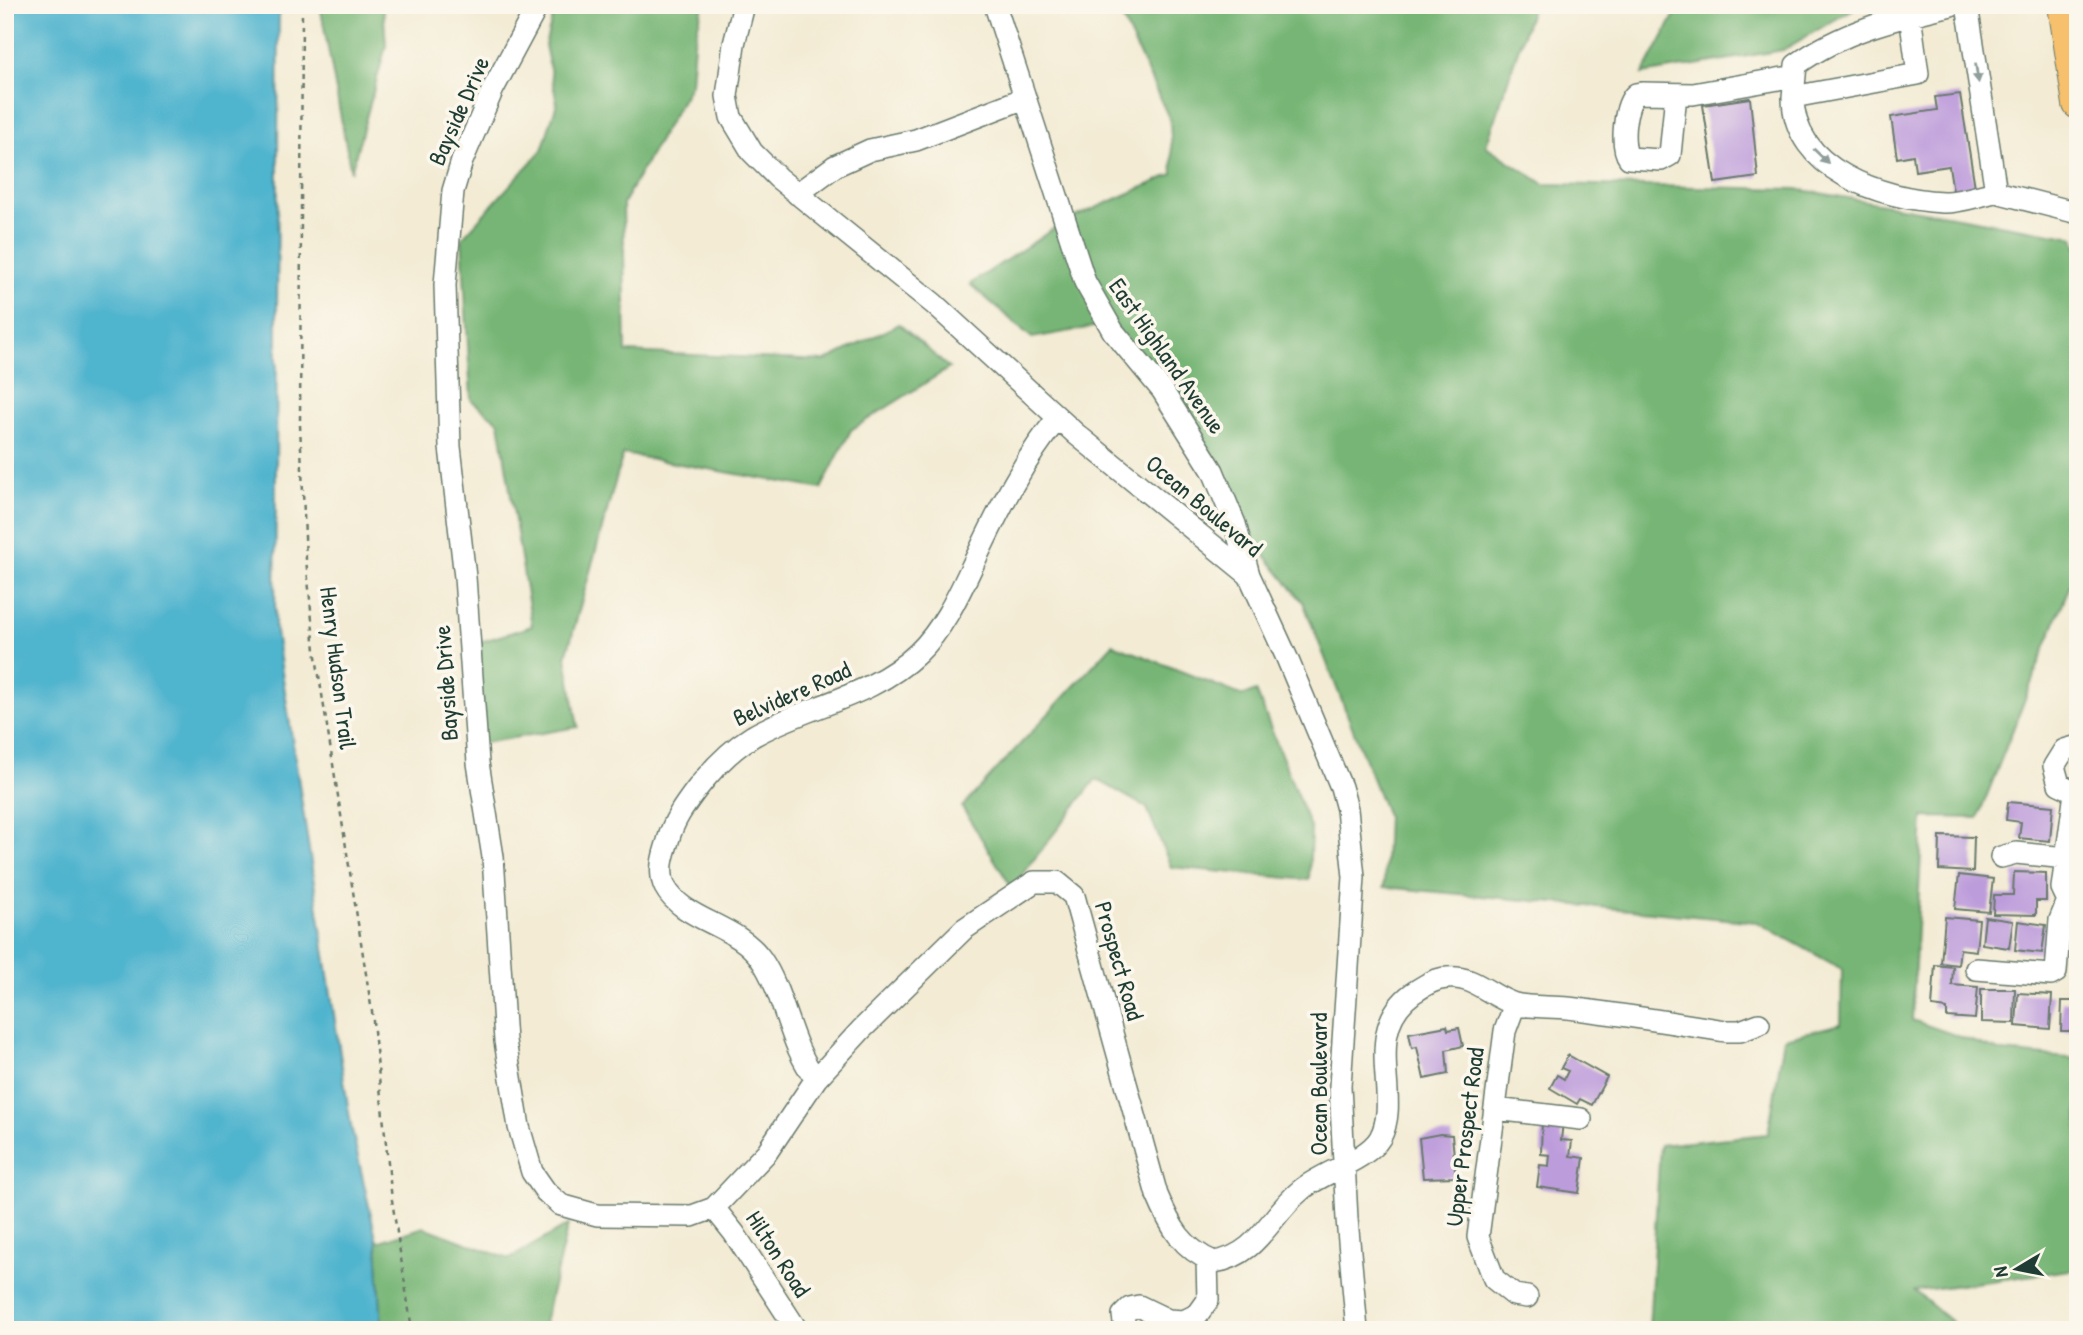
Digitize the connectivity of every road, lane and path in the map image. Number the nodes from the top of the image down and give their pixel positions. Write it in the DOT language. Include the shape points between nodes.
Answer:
graph roads {
  1 [pos="302,5"];
  2 [pos="538,5"];
  3 [pos="744,5"];
  4 [pos="995,5"];
  5 [pos="1951,5"];
  6 [pos="1967,5"];
  7 [pos="2063,5"];
  8 [pos="1910,15"];
  9 [pos="1796,76"];
  10 [pos="1676,94"];
  11 [pos="1025,97"];
  12 [pos="1793,97"];
  13 [pos="2078,104"];
  14 [pos="1996,192"];
  15 [pos="797,194"];
  16 [pos="2078,213"];
  17 [pos="1058,418"];
  18 [pos="1249,575"];
  19 [pos="2078,746"];
  20 [pos="2076,793"];
  21 [pos="2001,858"];
  22 [pos="2066,858"];
  23 [pos="2072,909"];
  24 [pos="1976,969"];
  25 [pos="1515,1004"];
  26 [pos="1759,1024"];
  27 [pos="816,1079"];
  28 [pos="1495,1109"];
  29 [pos="1581,1119"];
  30 [pos="1345,1163"];
  31 [pos="714,1208"];
  32 [pos="1207,1259"];
  33 [pos="1527,1297"];
  34 [pos="1124,1323"];
  35 [pos="412,1330"];
  36 [pos="797,1330"];
  37 [pos="1357,1330"];
  1 -- 35 [label="path, Henry Hudson Trail" via="300,425 306,558 314,650 372,1012 392,1200"];
  2 -- 31 [label="street, Bayside Drive" via="462,161 453,191 445,285 450,447 478,763 493,858 505,1041 519,1127 532,1172 561,1205 597,1216 661,1218 692,1216"];
  3 -- 15 [label="street, Ocean Boulevard" via="728,76 731,117 752,152"];
  4 -- 11 [label="street, East Highland Avenue"];
  5 -- 8 [label="street"];
  6 -- 14 [label="street, one-way"];
  7 -- 13 [label="highway"];
  8 -- 9 [label="street" via="1828,44 1796,65"];
  8 -- 12 [label="street" via="1919,74"];
  9 -- 10 [label="street"];
  9 -- 12 [label="street"];
  11 -- 15 [label="street" via="916,140 870,150 835,166"];
  11 -- 18 [label="street, East Highland Avenue" via="1085,282 1114,331 1193,435 1235,524"];
  12 -- 14 [label="street, one-way" via="1798,129 1814,150 1862,185 1945,202"];
  14 -- 16 [label="street"];
  15 -- 17 [label="street, Ocean Boulevard" via="934,304"];
  17 -- 18 [label="street, Ocean Boulevard"];
  17 -- 27 [label="street, Belvidere Road" via="1039,440 1006,496 951,609 919,652 869,687 779,723 734,748 683,807 670,832 662,875 668,891 689,910 740,937 760,958 795,1046"];
  18 -- 30 [label="street, Ocean Boulevard" via="1323,741 1347,809 1354,877 1341,1041"];
  19 -- 20 [label="street" via="2064,750 2054,766 2059,784"];
  20 -- 22 [label="street"];
  21 -- 22 [label="street" via="2016,853"];
  22 -- 23 [label="street" via="2062,888"];
  23 -- 24 [label="street" via="2060,920 2056,972"];
  25 -- 26 [label="street" via="1726,1031"];
  25 -- 28 [label="street, Upper Prospect Road" via="1505,1031"];
  25 -- 30 [label="street" via="1478,983 1448,978 1425,985 1405,1000 1389,1025 1386,1040 1381,1136"];
  27 -- 31 [label="street, Prospect Road" via="767,1152"];
  27 -- 32 [label="street, Prospect Road" via="964,929 1027,885 1057,882 1074,896 1157,1195 1183,1243"];
  28 -- 29 [label="street"];
  28 -- 33 [label="street, Upper Prospect Road" via="1485,1166 1480,1247 1494,1279 1514,1295"];
  30 -- 32 [label="street" via="1290,1199 1246,1252 1226,1261"];
  30 -- 37 [label="street, Ocean Boulevard"];
  31 -- 36 [label="street, Hilton Road"];
  32 -- 34 [label="street" via="1208,1300 1198,1314 1184,1321 1168,1320 1139,1306 1130,1308"];
}
